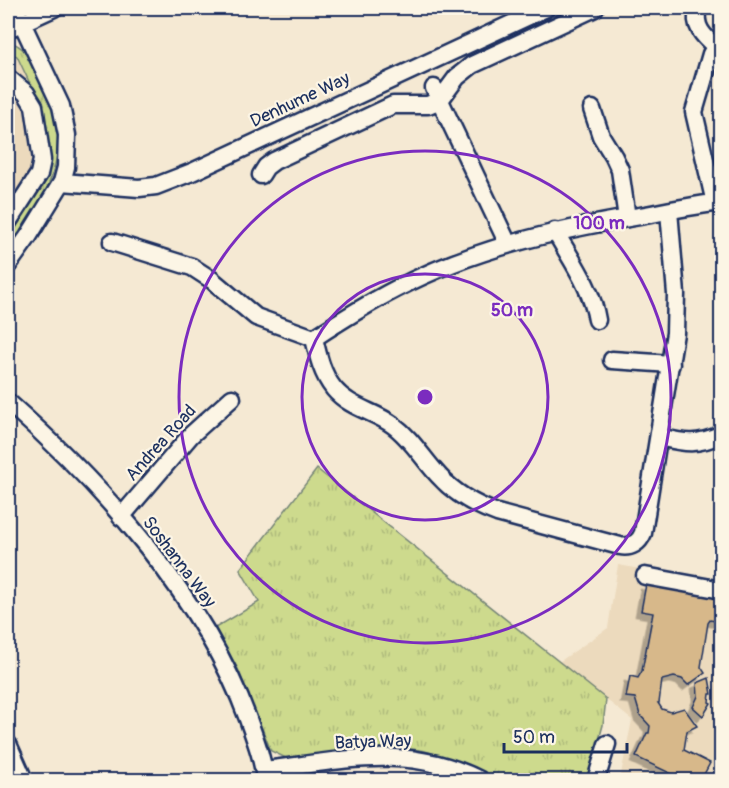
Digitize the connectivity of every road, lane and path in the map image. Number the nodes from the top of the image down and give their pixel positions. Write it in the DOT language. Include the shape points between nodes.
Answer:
graph roads {
  1 [pos="54,8"];
  2 [pos="546,8"];
  3 [pos="595,8"];
  4 [pos="698,8"];
  5 [pos="15,20"];
  6 [pos="719,46"];
  7 [pos="8,78"];
  8 [pos="437,94"];
  9 [pos="592,109"];
  10 [pos="261,175"];
  11 [pos="62,182"];
  12 [pos="718,202"];
  13 [pos="669,211"];
  14 [pos="627,218"];
  15 [pos="8,222"];
  16 [pos="555,231"];
  17 [pos="112,242"];
  18 [pos="508,244"];
  19 [pos="8,265"];
  20 [pos="597,320"];
  21 [pos="314,338"];
  22 [pos="612,360"];
  23 [pos="671,364"];
  24 [pos="232,398"];
  25 [pos="8,402"];
  26 [pos="722,434"];
  27 [pos="659,437"];
  28 [pos="121,517"];
  29 [pos="645,576"];
  30 [pos="722,590"];
  31 [pos="8,744"];
  32 [pos="607,744"];
  33 [pos="264,775"];
  34 [pos="24,780"];
  35 [pos="480,780"];
  36 [pos="596,780"];
  1 -- 5 [label="street"];
  2 -- 11 [label="street, Denhume Way" via="156,186"];
  3 -- 8 [label="street" via="472,64"];
  4 -- 6 [label="street" via="699,30"];
  5 -- 11 [label="street" via="55,92 65,120 67,151"];
  6 -- 12 [label="street" via="711,54 694,112"];
  7 -- 15 [label="street" via="34,106 42,164"];
  8 -- 10 [label="street" via="429,105 393,105 274,161"];
  8 -- 18 [label="street"];
  9 -- 14 [label="street" via="601,136 620,170"];
  11 -- 19 [label="street"];
  12 -- 13 [label="street"];
  13 -- 14 [label="street"];
  13 -- 23 [label="street" via="676,314"];
  14 -- 16 [label="street"];
  16 -- 18 [label="street"];
  16 -- 20 [label="street" via="588,291"];
  17 -- 21 [label="street" via="192,267 256,317"];
  18 -- 21 [label="street" via="398,288"];
  21 -- 27 [label="street" via="325,375 340,396 391,424 409,439 448,486 497,513 620,546 633,545 643,532"];
  22 -- 23 [label="street"];
  23 -- 27 [label="street"];
  24 -- 28 [label="street, Andrea Road" via="190,435"];
  25 -- 28 [label="street, Soshanna Way" via="55,444"];
  26 -- 27 [label="street" via="693,444"];
  28 -- 33 [label="street, Soshanna Way" via="175,584 213,642 242,704"];
  29 -- 30 [label="street"];
  31 -- 34 [label="street"];
  32 -- 36 [label="street"];
  33 -- 35 [label="street, Batya Way" via="371,758 405,757 438,763"];
}
